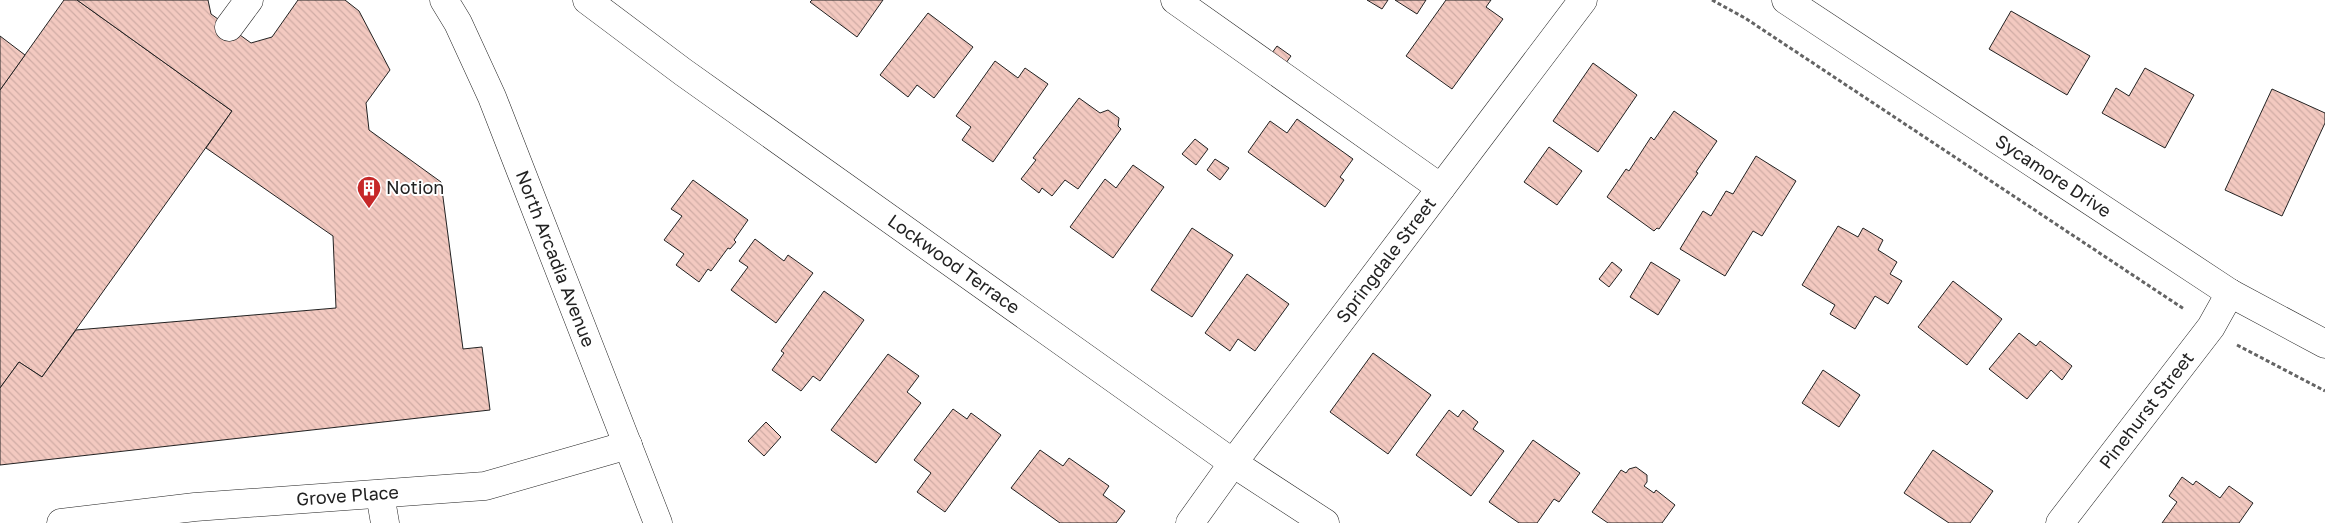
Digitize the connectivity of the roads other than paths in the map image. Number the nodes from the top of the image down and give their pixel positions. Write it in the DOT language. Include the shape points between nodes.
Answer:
graph roads {
  1 [pos="249,0"];
  2 [pos="444,0"];
  3 [pos="587,0"];
  4 [pos="1176,0"];
  5 [pos="1583,0"];
  6 [pos="1786,0"];
  7 [pos="229,27"];
  8 [pos="1441,188"];
  9 [pos="2230,293"];
  10 [pos="2325,344"];
  11 [pos="628,445"];
  12 [pos="1233,463"];
  13 [pos="380,494"];
  14 [pos="61,523"];
  15 [pos="385,523"];
  16 [pos="658,523"];
  17 [pos="1190,523"];
  18 [pos="1325,523"];
  19 [pos="2060,523"];
  1 -- 7 [label="street"];
  2 -- 11 [label="street, North Arcadia Avenue" via="492,97"];
  3 -- 12 [label="street, Lockwood Terrace" via="683,72"];
  4 -- 8 [label="street"];
  5 -- 8 [label="street, Springdale Street"];
  6 -- 9 [label="street, Sycamore Drive"];
  8 -- 12 [label="street, Springdale Street"];
  9 -- 10 [label="street, Sycamore Drive"];
  9 -- 19 [label="street, Pinehurst Street" via="2211,327"];
  11 -- 13 [label="street, Grove Place" via="485,486"];
  11 -- 16 [label="street, North Arcadia Avenue"];
  12 -- 17 [label="street, Springdale Street"];
  12 -- 18 [label="street, Lockwood Terrace"];
  13 -- 14 [label="street, Grove Place" via="195,507"];
  13 -- 15 [label="street"];
}
